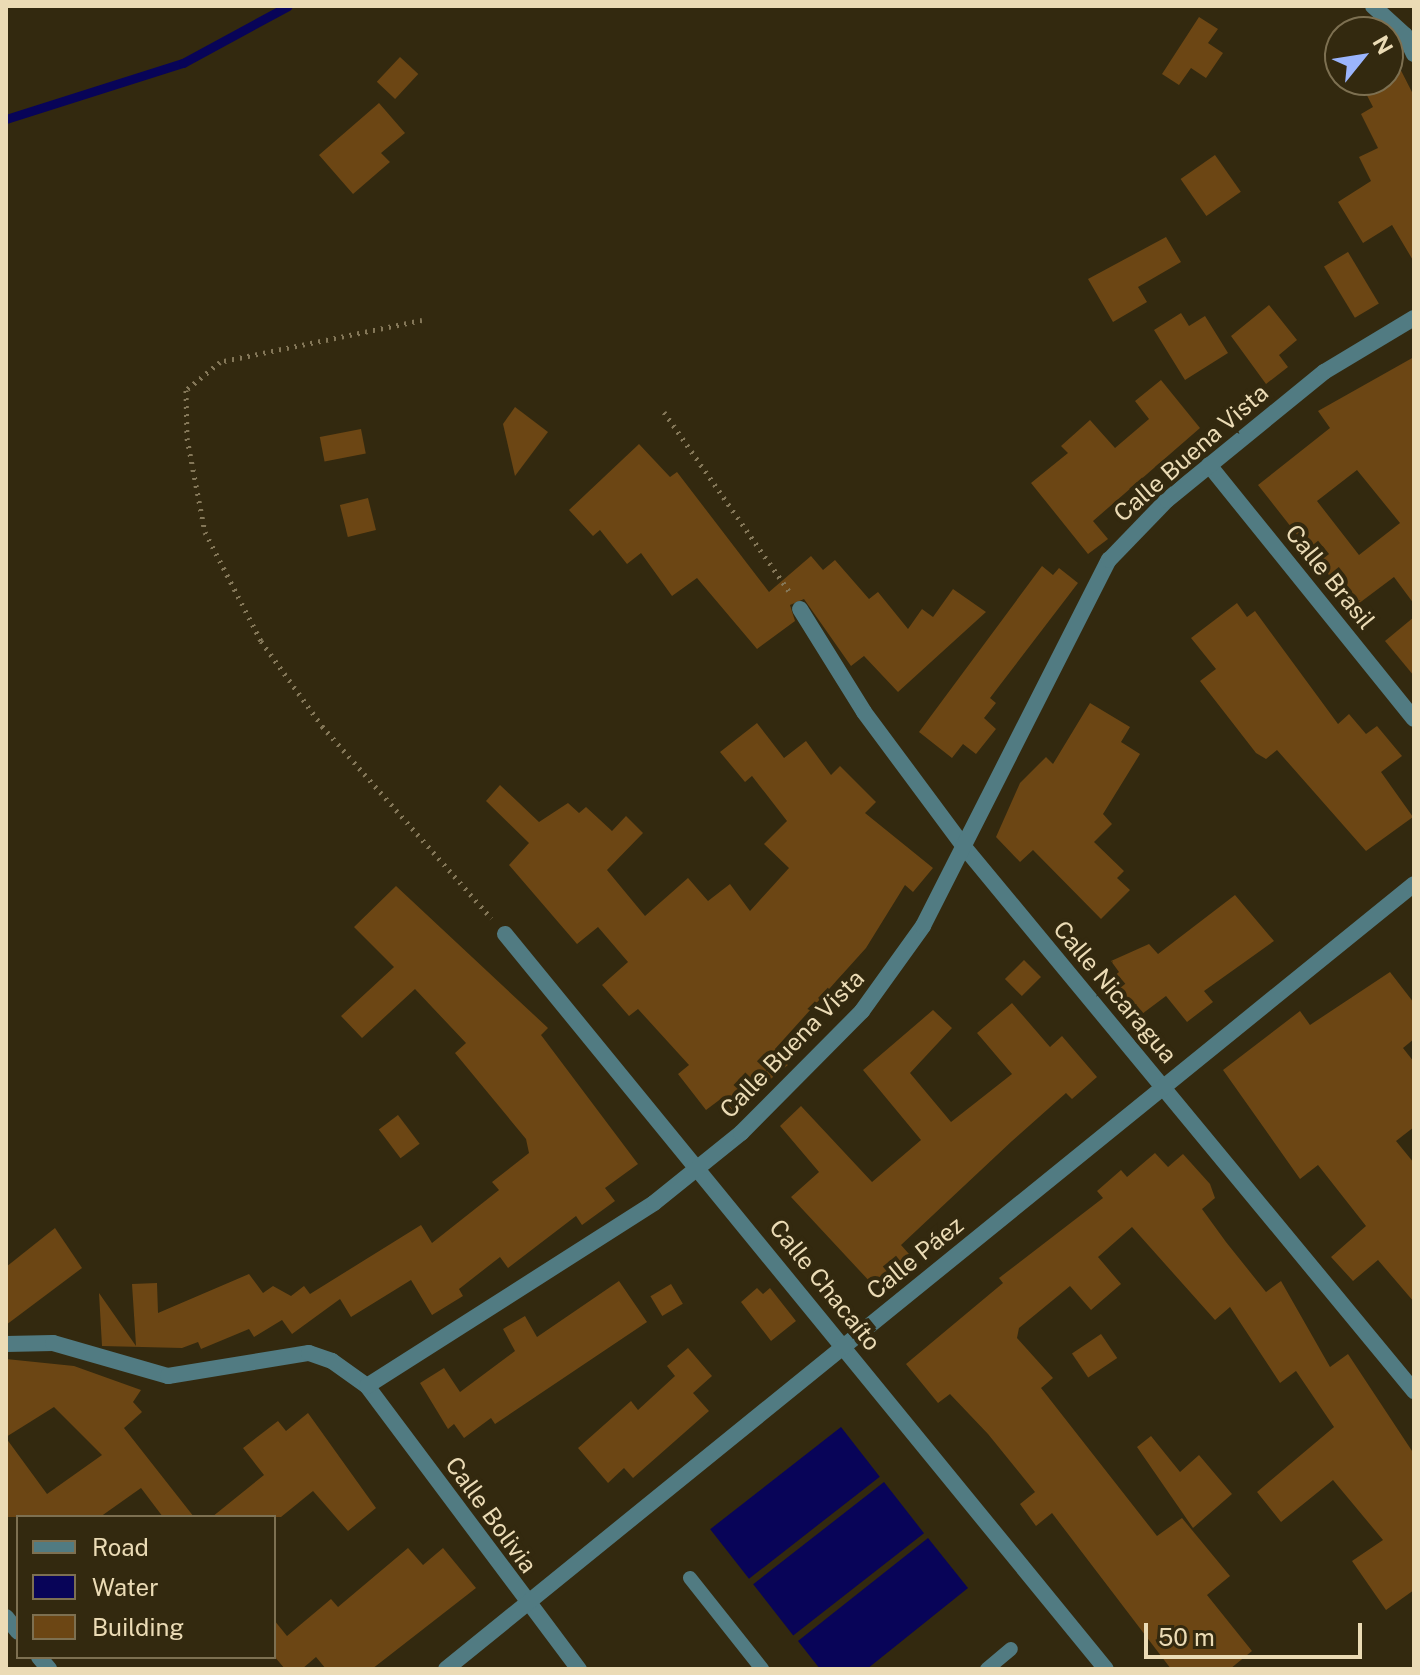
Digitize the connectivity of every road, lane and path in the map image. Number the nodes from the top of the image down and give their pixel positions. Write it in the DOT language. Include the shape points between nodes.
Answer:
graph roads {
  1 [pos="1373,6"];
  2 [pos="1413,50"];
  3 [pos="1414,318"];
  4 [pos="422,320"];
  5 [pos="664,412"];
  6 [pos="1209,465"];
  7 [pos="800,609"];
  8 [pos="1414,719"];
  9 [pos="965,848"];
  10 [pos="1414,884"];
  11 [pos="505,934"];
  12 [pos="1163,1088"];
  13 [pos="700,1169"];
  14 [pos="6,1344"];
  15 [pos="844,1347"];
  16 [pos="367,1386"];
  17 [pos="1414,1391"];
  18 [pos="690,1578"];
  19 [pos="526,1604"];
  20 [pos="1011,1649"];
  21 [pos="446,1669"];
  22 [pos="579,1669"];
  23 [pos="762,1669"];
  24 [pos="987,1669"];
  25 [pos="1106,1669"];
  1 -- 2 [label="street"];
  3 -- 6 [label="street, Calle Buena Vista" via="1324,372"];
  4 -- 11 [label="path" via="245,354 193,378 184,408 192,481 205,532 261,641 322,726"];
  5 -- 7 [label="path"];
  6 -- 8 [label="street, Calle Brasil"];
  6 -- 9 [label="street, Calle Buena Vista" via="1109,560"];
  7 -- 9 [label="street, Calle Nicaragua" via="864,712"];
  9 -- 12 [label="street, Calle Nicaragua"];
  9 -- 13 [label="street, Calle Buena Vista" via="923,926 862,1011"];
  10 -- 12 [label="street, Calle Páez"];
  11 -- 13 [label="street, Calle Chacaíto"];
  12 -- 15 [label="street, Calle Páez"];
  12 -- 17 [label="street, Calle Nicaragua"];
  13 -- 15 [label="street, Calle Chacaíto"];
  13 -- 16 [label="street, Calle Buena Vista"];
  14 -- 16 [label="street" via="53,1343 168,1376 309,1353"];
  15 -- 19 [label="street, Calle Páez"];
  15 -- 25 [label="street, Calle Chacaíto"];
  16 -- 19 [label="street, Calle Bolivia"];
  18 -- 23 [label="lane"];
  19 -- 21 [label="street, Calle Páez"];
  19 -- 22 [label="street, Calle Bolivia"];
  20 -- 24 [label="lane"];
}
